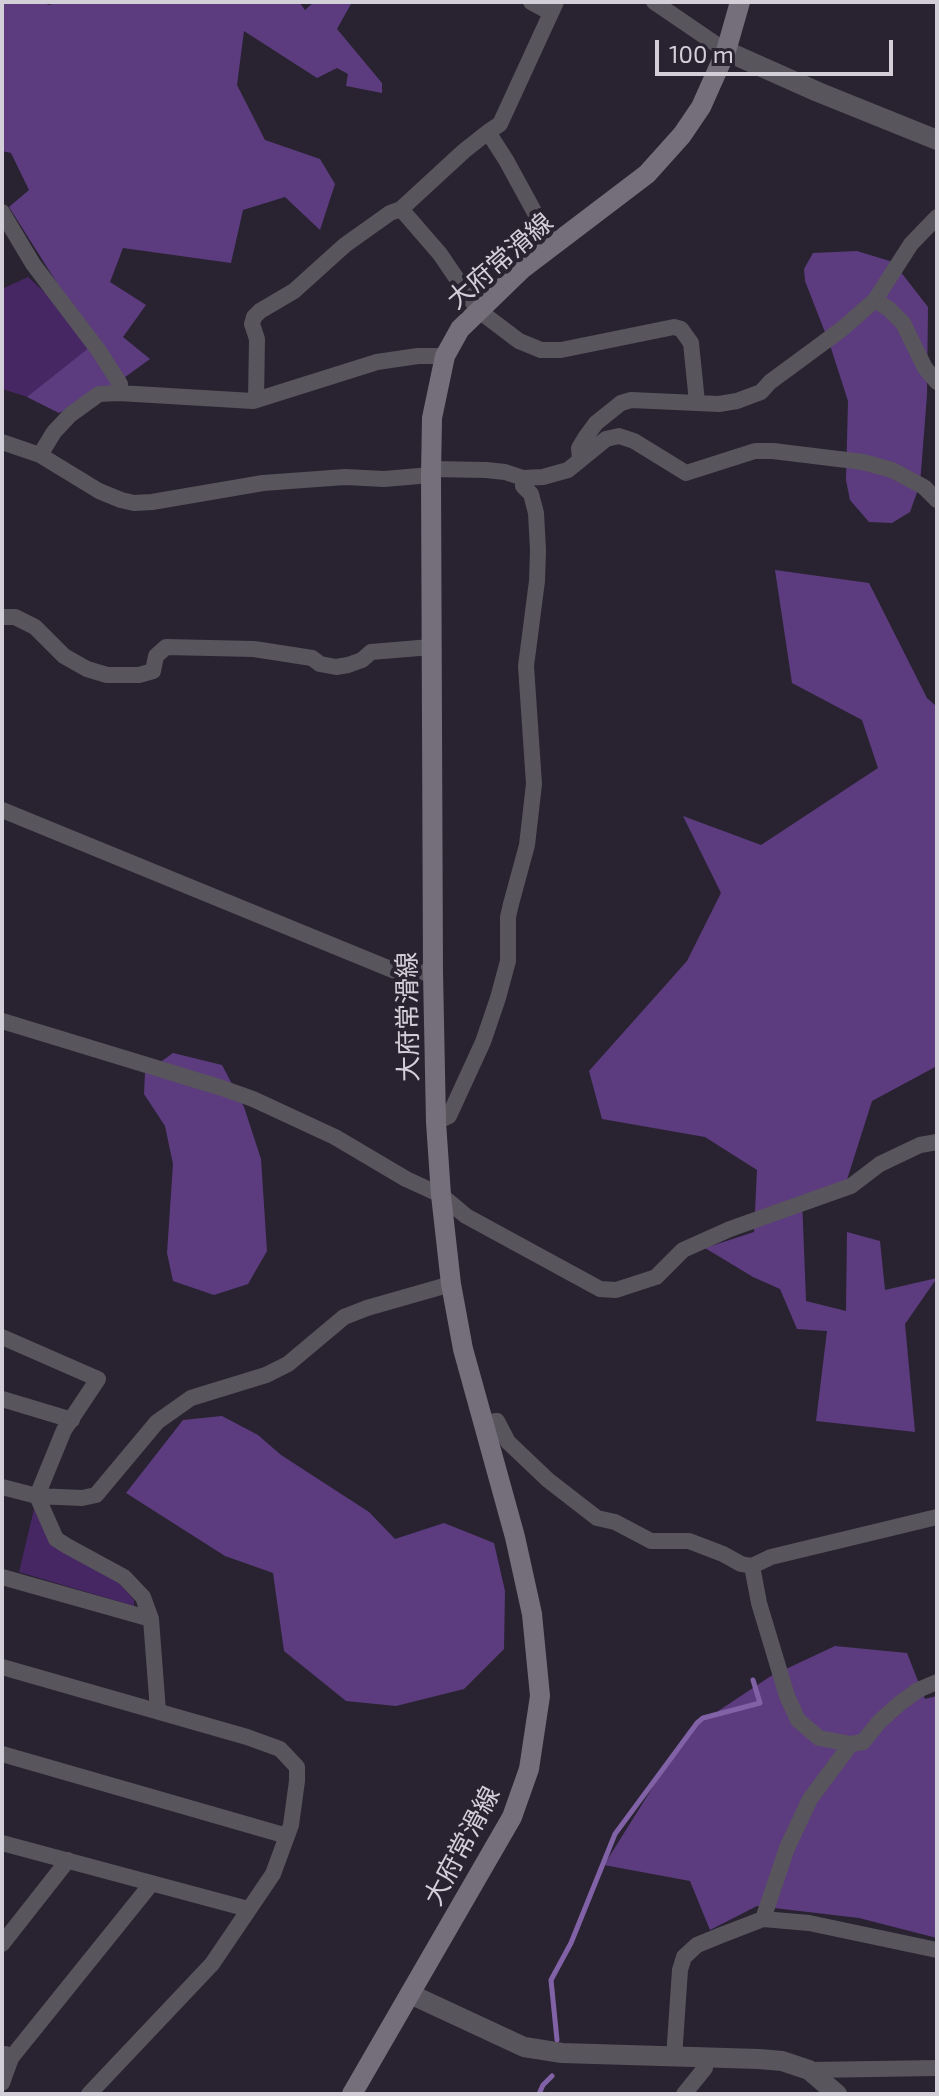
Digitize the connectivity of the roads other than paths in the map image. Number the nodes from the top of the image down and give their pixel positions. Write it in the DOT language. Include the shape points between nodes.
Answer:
graph roads {
  1 [pos="531,2"];
  2 [pos="654,2"];
  3 [pos="740,2"];
  4 [pos="554,7"];
  5 [pos="726,51"];
  6 [pos="488,132"];
  7 [pos="937,140"];
  8 [pos="401,209"];
  9 [pos="2,212"];
  10 [pos="937,217"];
  11 [pos="553,246"];
  12 [pos="875,300"];
  13 [pos="478,310"];
  14 [pos="445,356"];
  15 [pos="937,382"];
  16 [pos="119,393"];
  17 [pos="256,399"];
  18 [pos="697,402"];
  19 [pos="2,442"];
  20 [pos="40,455"];
  21 [pos="580,459"];
  22 [pos="431,472"];
  23 [pos="523,478"];
  24 [pos="937,500"];
  25 [pos="2,617"];
  26 [pos="431,647"];
  27 [pos="2,810"];
  28 [pos="433,972"];
  29 [pos="2,1021"];
  30 [pos="436,1122"];
  31 [pos="937,1142"];
  32 [pos="441,1195"];
  33 [pos="451,1284"];
  34 [pos="2,1337"];
  35 [pos="2,1399"];
  36 [pos="72,1420"];
  37 [pos="483,1423"];
  38 [pos="2,1487"];
  39 [pos="37,1496"];
  40 [pos="937,1517"];
  41 [pos="752,1566"];
  42 [pos="2,1577"];
  43 [pos="151,1619"];
  44 [pos="2,1667"];
  45 [pos="937,1682"];
  46 [pos="158,1711"];
  47 [pos="851,1744"];
  48 [pos="2,1754"];
  49 [pos="287,1836"];
  50 [pos="2,1843"];
  51 [pos="68,1860"];
  52 [pos="152,1883"];
  53 [pos="248,1909"];
  54 [pos="763,1919"];
  55 [pos="2,1944"];
  56 [pos="937,1950"];
  57 [pos="410,1994"];
  58 [pos="7,2055"];
  59 [pos="674,2058"];
  60 [pos="705,2068"];
  61 [pos="937,2068"];
  62 [pos="809,2070"];
  63 [pos="2,2083"];
  64 [pos="89,2094"];
  65 [pos="352,2094"];
  66 [pos="684,2094"];
  67 [pos="837,2094"];
  1 -- 4 [label="street"];
  2 -- 5 [label="street"];
  3 -- 5 [label="main road, 大府常滑線"];
  4 -- 6 [label="street" via="500,124"];
  5 -- 7 [label="street"];
  5 -- 11 [label="main road, 大府常滑線" via="682,135 647,174"];
  6 -- 8 [label="street"];
  6 -- 11 [label="street"];
  8 -- 13 [label="street"];
  8 -- 17 [label="street" via="345,245 294,291 254,317"];
  9 -- 16 [label="street" via="33,264 99,351 120,384"];
  10 -- 12 [label="street" via="911,244"];
  11 -- 13 [label="main road, 大府常滑線"];
  12 -- 15 [label="street" via="903,323"];
  12 -- 18 [label="street" via="761,392 719,404"];
  13 -- 14 [label="main road, 大府常滑線"];
  13 -- 18 [label="street" via="519,341 541,350 681,329 691,343"];
  14 -- 17 [label="street" via="377,362"];
  14 -- 22 [label="main road, 大府常滑線" via="432,418"];
  16 -- 17 [label="street"];
  16 -- 20 [label="street" via="99,394 84,404 54,432"];
  18 -- 21 [label="street" via="621,403 585,438"];
  19 -- 20 [label="street"];
  20 -- 22 [label="street" via="99,491 134,503 263,483"];
  21 -- 23 [label="street" via="556,475"];
  21 -- 24 [label="street" via="606,439 619,436 686,473 755,451 773,451 892,470"];
  22 -- 23 [label="street" via="505,472"];
  22 -- 26 [label="main road, 大府常滑線"];
  23 -- 30 [label="street" via="536,513 538,550 526,666 534,784 527,845 508,917 508,961 498,998 449,1116"];
  25 -- 26 [label="street" via="35,627 64,656 107,675 153,671 156,656 166,647 254,649 336,667 371,652"];
  26 -- 28 [label="main road, 大府常滑線"];
  27 -- 28 [label="street" via="400,973"];
  28 -- 30 [label="main road, 大府常滑線"];
  29 -- 32 [label="street" via="253,1099"];
  30 -- 32 [label="main road, 大府常滑線"];
  31 -- 32 [label="street" via="880,1164 851,1186 683,1250 656,1277 616,1290 600,1289 466,1216"];
  32 -- 33 [label="main road, 大府常滑線"];
  33 -- 37 [label="main road, 大府常滑線"];
  33 -- 39 [label="street" via="344,1317 288,1364 191,1398 157,1422 96,1495"];
  34 -- 36 [label="street" via="98,1379"];
  35 -- 36 [label="street"];
  36 -- 39 [label="street"];
  37 -- 41 [label="street" via="497,1421 508,1442 597,1518 651,1541 689,1541"];
  37 -- 57 [label="main road, 大府常滑線" via="532,1614 540,1696 529,1769 512,1817"];
  38 -- 39 [label="street"];
  39 -- 43 [label="street" via="56,1539 124,1577 143,1597"];
  40 -- 41 [label="street"];
  41 -- 47 [label="street" via="777,1666 798,1720 819,1738"];
  42 -- 43 [label="street"];
  43 -- 46 [label="street"];
  44 -- 46 [label="street"];
  45 -- 47 [label="street" via="899,1704 863,1742"];
  46 -- 49 [label="street" via="280,1749 297,1767"];
  47 -- 54 [label="street" via="810,1799"];
  48 -- 49 [label="street"];
  49 -- 53 [label="street" via="273,1874"];
  50 -- 51 [label="street"];
  51 -- 52 [label="street"];
  51 -- 55 [label="street"];
  52 -- 53 [label="street"];
  52 -- 58 [label="street"];
  53 -- 64 [label="street" via="212,1964"];
  54 -- 56 [label="street" via="809,1923"];
  54 -- 59 [label="street" via="697,1945 684,1957"];
  57 -- 59 [label="street" via="524,2047"];
  57 -- 65 [label="main road, 大府常滑線"];
  58 -- 63 [label="street"];
  59 -- 62 [label="street" via="782,2061"];
  60 -- 66 [label="street"];
  61 -- 62 [label="street"];
  62 -- 67 [label="street"];
}
